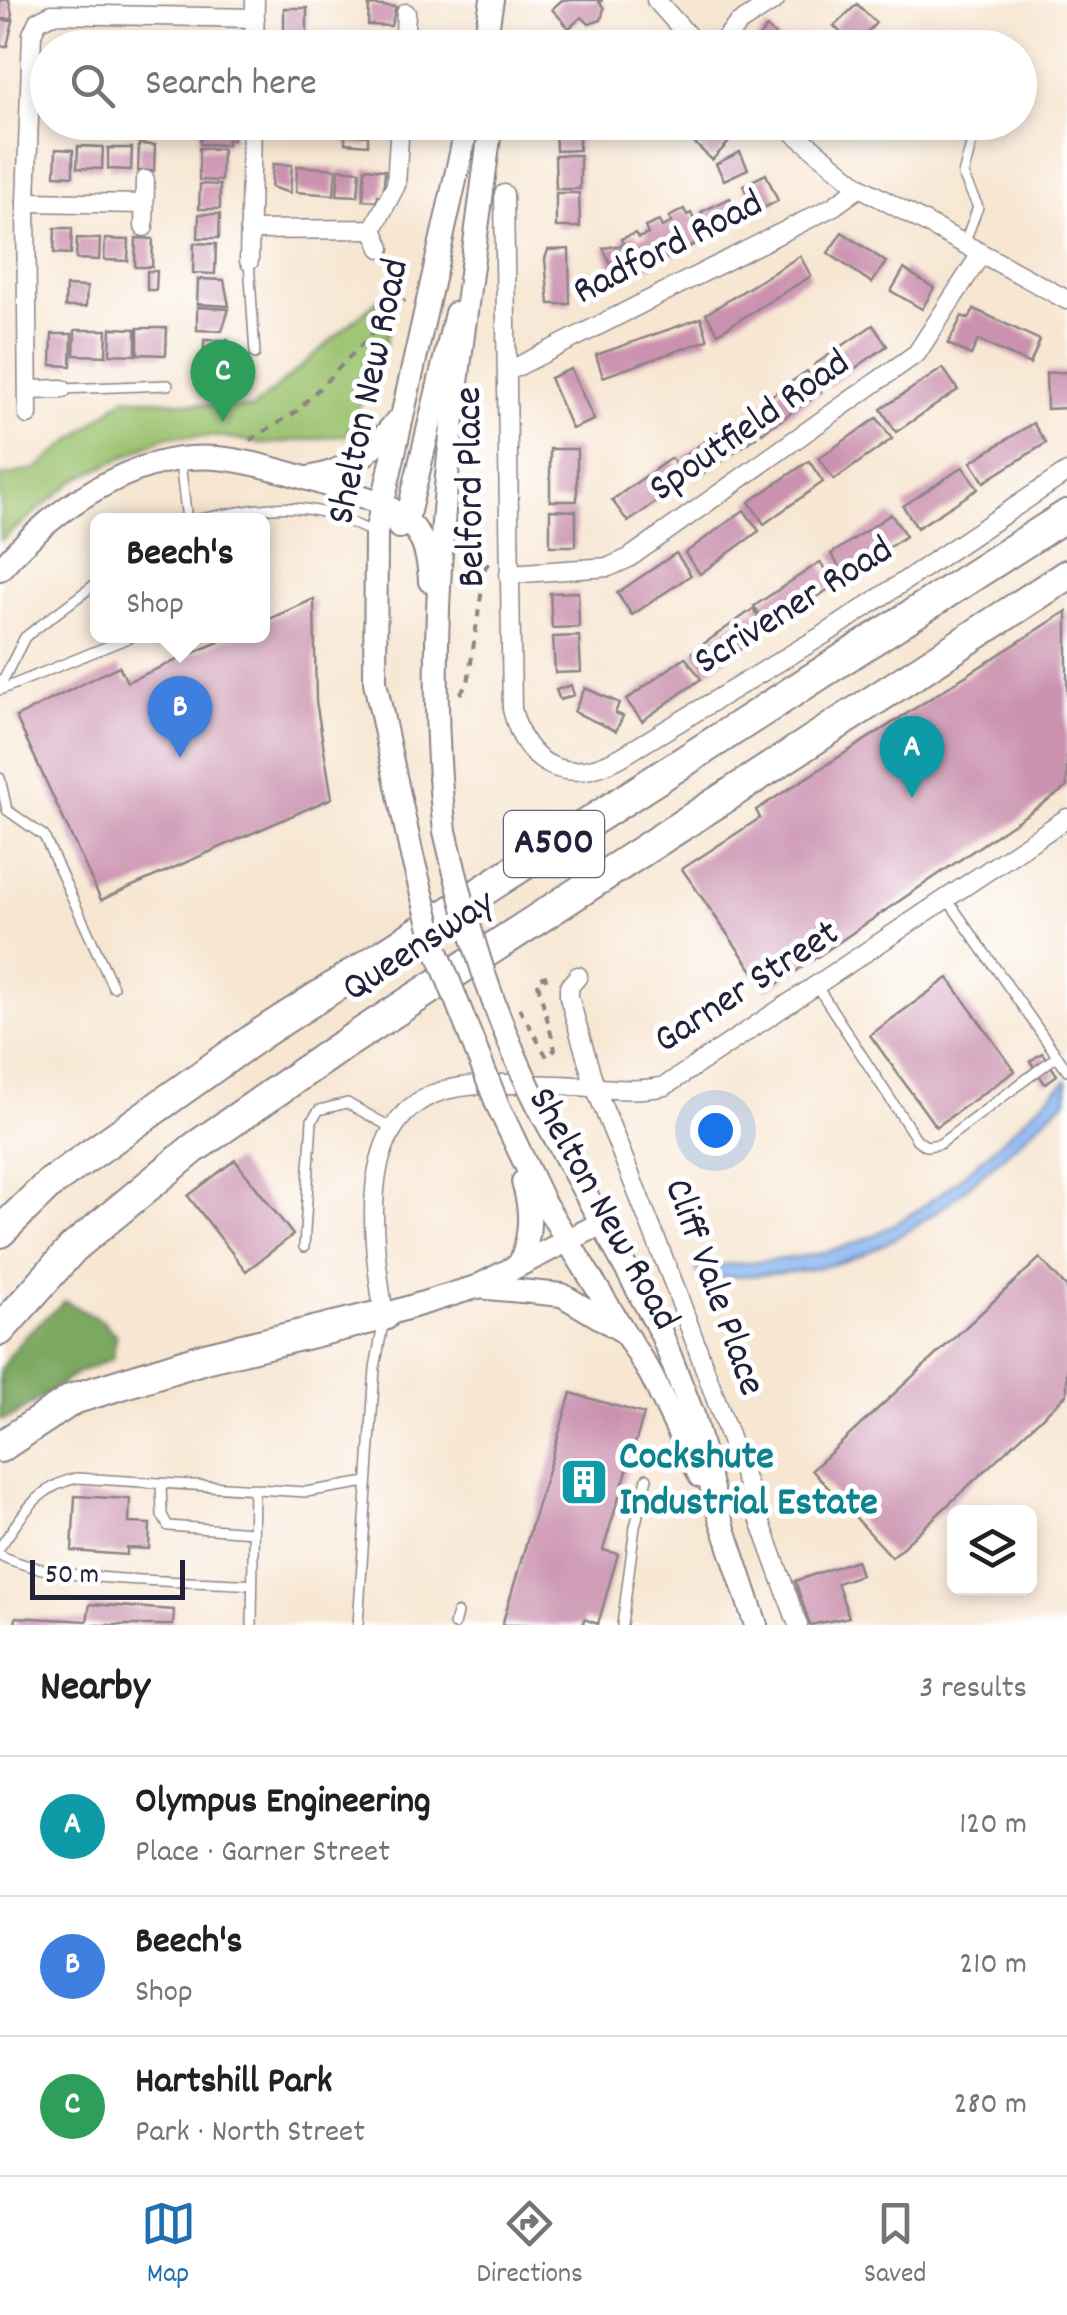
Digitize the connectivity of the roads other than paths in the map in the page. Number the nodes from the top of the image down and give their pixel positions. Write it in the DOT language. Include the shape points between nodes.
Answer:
graph roads {
  1 [pos="492,0"];
  2 [pos="656,0"];
  3 [pos="775,0"];
  4 [pos="255,9"];
  5 [pos="406,13"];
  6 [pos="34,30"];
  7 [pos="405,30"];
  8 [pos="489,30"];
  9 [pos="683,30"];
  10 [pos="733,30"];
  11 [pos="30,90"];
  12 [pos="252,140"];
  13 [pos="399,140"];
  14 [pos="464,140"];
  15 [pos="488,140"];
  16 [pos="803,140"];
  17 [pos="973,140"];
  18 [pos="145,180"];
  19 [pos="860,186"];
  20 [pos="504,194"];
  21 [pos="26,202"];
  22 [pos="144,204"];
  23 [pos="144,226"];
  24 [pos="373,228"];
  25 [pos="250,230"];
  26 [pos="476,237"];
  27 [pos="964,244"];
  28 [pos="382,248"];
  29 [pos="981,254"];
  30 [pos="248,261"];
  31 [pos="1067,300"];
  32 [pos="255,354"];
  33 [pos="507,372"];
  34 [pos="168,385"];
  35 [pos="62,389"];
  36 [pos="30,390"];
  37 [pos="28,415"];
  38 [pos="401,416"];
  39 [pos="180,460"];
  40 [pos="1067,472"];
  41 [pos="302,480"];
  42 [pos="380,502"];
  43 [pos="189,513"];
  44 [pos="224,513"];
  45 [pos="1067,515"];
  46 [pos="407,519"];
  47 [pos="376,533"];
  48 [pos="0,569"];
  49 [pos="509,574"];
  50 [pos="1067,575"];
  51 [pos="90,588"];
  52 [pos="115,643"];
  53 [pos="434,670"];
  54 [pos="0,688"];
  55 [pos="549,765"];
  56 [pos="0,778"];
  57 [pos="1067,818"];
  58 [pos="946,899"];
  59 [pos="578,976"];
  60 [pos="113,987"];
  61 [pos="818,988"];
  62 [pos="1057,1056"];
  63 [pos="1067,1070"];
  64 [pos="595,1087"];
  65 [pos="392,1128"];
  66 [pos="512,1144"];
  67 [pos="600,1224"];
  68 [pos="0,1232"];
  69 [pos="567,1242"];
  70 [pos="304,1247"];
  71 [pos="521,1261"];
  72 [pos="476,1287"];
  73 [pos="384,1316"];
  74 [pos="0,1330"];
  75 [pos="628,1335"];
  76 [pos="0,1447"];
  77 [pos="647,1478"];
  78 [pos="161,1482"];
  79 [pos="367,1482"];
  80 [pos="254,1488"];
  81 [pos="716,1505"];
  82 [pos="254,1532"];
  83 [pos="0,1547"];
  84 [pos="0,1555"];
  85 [pos="252,1585"];
  86 [pos="457,1613"];
  87 [pos="252,1625"];
  88 [pos="358,1625"];
  89 [pos="454,1625"];
  90 [pos="622,1625"];
  91 [pos="756,1625"];
  92 [pos="798,1625"];
  1 -- 8 [label="main road"];
  2 -- 9 [label="street"];
  3 -- 10 [label="street"];
  4 -- 6 [label="street" via="52,14"];
  5 -- 7 [label="street"];
  11 -- 21 [label="street"];
  12 -- 25 [label="street"];
  13 -- 24 [label="street" via="396,185"];
  14 -- 38 [label="main road, Shelton New Road"];
  15 -- 26 [label="main road, Shelton New Road"];
  16 -- 19 [label="street"];
  17 -- 27 [label="lane" via="963,175 978,207"];
  18 -- 22 [label="street"];
  19 -- 27 [label="street"];
  19 -- 33 [label="street, Radford Road" via="834,206"];
  20 -- 33 [label="street, Belford Place"];
  21 -- 22 [label="street"];
  21 -- 36 [label="street"];
  22 -- 23 [label="street"];
  24 -- 25 [label="street"];
  24 -- 28 [label="street"];
  25 -- 30 [label="street"];
  26 -- 46 [label="main road"];
  26 -- 53 [label="main road, Shelton New Road"];
  27 -- 29 [label="street"];
  29 -- 31 [label="street"];
  29 -- 49 [label="street, Spoutfield Road" via="917,353 629,558 609,567"];
  30 -- 32 [label="lane"];
  33 -- 49 [label="street, Belford Place"];
  34 -- 35 [label="lane"];
  35 -- 36 [label="street"];
  36 -- 37 [label="street"];
  38 -- 41 [label="main road" via="370,454 340,473"];
  38 -- 42 [label="main road, Shelton New Road"];
  39 -- 41 [label="main road" via="218,458"];
  39 -- 43 [label="lane"];
  39 -- 48 [label="main road" via="142,467 96,490 32,532"];
  40 -- 55 [label="street, Scrivener Road" via="830,631 621,757 585,772"];
  41 -- 42 [label="main road"];
  42 -- 46 [label="main road"];
  42 -- 47 [label="main road, Shelton New Road"];
  44 -- 47 [label="lane" via="292,507"];
  45 -- 68 [label="highway, Queensway / A500" via="262,1033 48,1184"];
  46 -- 47 [label="main road" via="398,529"];
  46 -- 53 [label="main road" via="418,528 428,556"];
  47 -- 66 [label="main road, Shelton New Road, bridge" via="375,682 412,856 438,951"];
  49 -- 55 [label="street, Belford Place" via="512,709 518,737"];
  50 -- 74 [label="highway, Queensway / A500" via="194,1148 73,1248"];
  51 -- 54 [label="lane" via="34,630"];
  52 -- 54 [label="lane"];
  53 -- 67 [label="main road, Shelton New Road, bridge" via="445,831 469,936 496,1016"];
  56 -- 60 [label="lane" via="8,810 44,836"];
  57 -- 58 [label="street, Garner Street"];
  58 -- 61 [label="street, Garner Street"];
  58 -- 62 [label="lane"];
  59 -- 64 [label="street, Cliff Vale Place" via="570,986 573,1019"];
  61 -- 62 [label="lane" via="926,1146 940,1144"];
  61 -- 64 [label="street, Garner Street" via="666,1086"];
  62 -- 63 [label="lane"];
  64 -- 65 [label="street, Garner Street" via="448,1090 427,1098"];
  64 -- 92 [label="street, Cliff Vale Place"];
  65 -- 70 [label="lane" via="347,1103 319,1110 312,1120"];
  65 -- 73 [label="street" via="377,1166 376,1265"];
  66 -- 69 [label="main road, Shelton New Road"];
  66 -- 71 [label="main road" via="531,1209"];
  67 -- 69 [label="main road"];
  67 -- 81 [label="main road, Shelton New Road" via="661,1333 693,1415"];
  69 -- 71 [label="main road"];
  69 -- 75 [label="main road, Shelton New Road"];
  71 -- 72 [label="main road"];
  72 -- 73 [label="main road"];
  72 -- 75 [label="main road" via="562,1296"];
  73 -- 76 [label="highway" via="205,1358 72,1400"];
  73 -- 79 [label="lane"];
  75 -- 81 [label="main road, Shelton New Road"];
  77 -- 90 [label="lane"];
  78 -- 80 [label="lane"];
  78 -- 82 [label="lane" via="168,1526"];
  78 -- 83 [label="lane" via="78,1478 51,1485"];
  79 -- 80 [label="lane" via="332,1491"];
  79 -- 88 [label="lane"];
  80 -- 82 [label="lane"];
  81 -- 91 [label="main road, Shelton New Road"];
  82 -- 85 [label="lane"];
  84 -- 85 [label="lane" via="23,1565 92,1574"];
  85 -- 87 [label="lane"];
  86 -- 89 [label="lane"];
}
